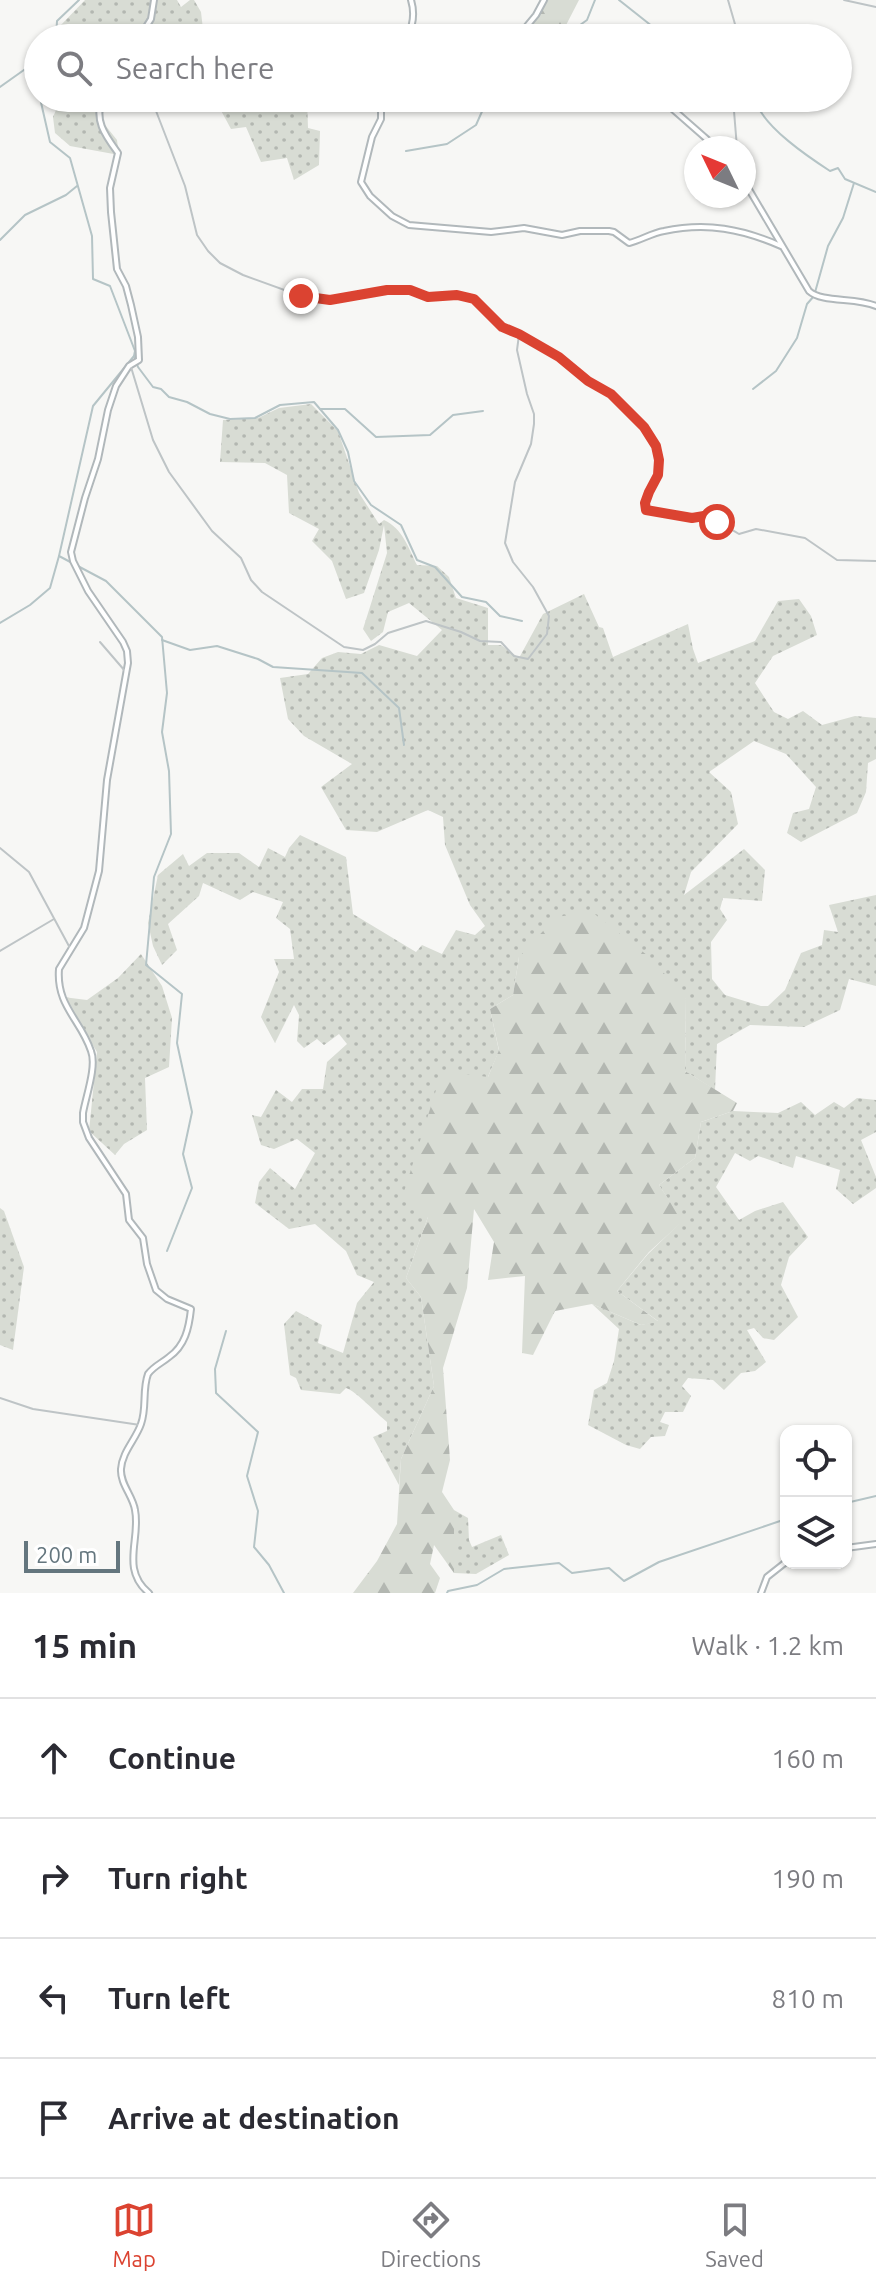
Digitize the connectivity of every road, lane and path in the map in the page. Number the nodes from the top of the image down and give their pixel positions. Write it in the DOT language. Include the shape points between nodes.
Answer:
graph roads {
  1 [pos="154,0"];
  2 [pos="411,0"];
  3 [pos="544,0"];
  4 [pos="728,0"];
  5 [pos="844,0"];
  6 [pos="876,7"];
  7 [pos="148,24"];
  8 [pos="412,24"];
  9 [pos="529,24"];
  10 [pos="735,24"];
  11 [pos="99,112"];
  12 [pos="156,112"];
  13 [pos="381,112"];
  14 [pos="676,112"];
  15 [pos="734,112"];
  16 [pos="703,136"];
  17 [pos="736,136"];
  18 [pos="756,202"];
  19 [pos="781,246"];
  20 [pos="876,306"];
  21 [pos="519,334"];
  22 [pos="131,365"];
  23 [pos="876,561"];
  24 [pos="100,642"];
  25 [pos="127,673"];
  26 [pos="0,848"];
  27 [pos="54,918"];
  28 [pos="70,949"];
  29 [pos="0,951"];
  30 [pos="0,1398"];
  31 [pos="141,1425"];
  32 [pos="876,1544"];
  33 [pos="852,1547"];
  34 [pos="780,1566"];
  35 [pos="149,1593"];
  36 [pos="761,1593"];
  1 -- 7 [label="street"];
  2 -- 8 [label="street"];
  3 -- 9 [label="street"];
  4 -- 10 [label="street"];
  5 -- 6 [label="street"];
  11 -- 22 [label="street" via="99,124 118,153 110,188 117,269 138,337 139,360"];
  12 -- 21 [label="street" via="197,235 227,268 301,296 330,300 387,290 469,297 496,323"];
  13 -- 19 [label="street" via="361,182 392,216 409,225 491,232 524,228 562,235 609,231 629,243 698,225 743,231"];
  14 -- 16 [label="street"];
  15 -- 17 [label="street"];
  18 -- 19 [label="street"];
  19 -- 20 [label="street" via="814,296"];
  21 -- 22 [label="street" via="517,350 534,424 515,482 505,543 549,616 547,634 528,659 514,656 501,642 480,641 426,621 388,633 363,650 344,647 262,592 241,558 212,531 169,472 153,440"];
  21 -- 23 [label="street" via="611,394 644,427 659,460 645,503 648,512 710,515 739,534 756,529 805,538 837,560"];
  22 -- 25 [label="street" via="116,386 71,552 88,591 123,642"];
  24 -- 25 [label="street"];
  25 -- 28 [label="street" via="107,780 99,871 86,923"];
  26 -- 27 [label="street" via="29,872"];
  27 -- 28 [label="street"];
  27 -- 29 [label="street"];
  28 -- 31 [label="street" via="59,969 58,985 93,1059 83,1122 126,1194 129,1220 143,1238 156,1290 191,1309 184,1341 148,1374"];
  30 -- 31 [label="street" via="33,1409"];
  31 -- 35 [label="street" via="122,1460 121,1475 136,1511 134,1568"];
  32 -- 33 [label="street"];
  34 -- 36 [label="street" via="767,1577"];
}
